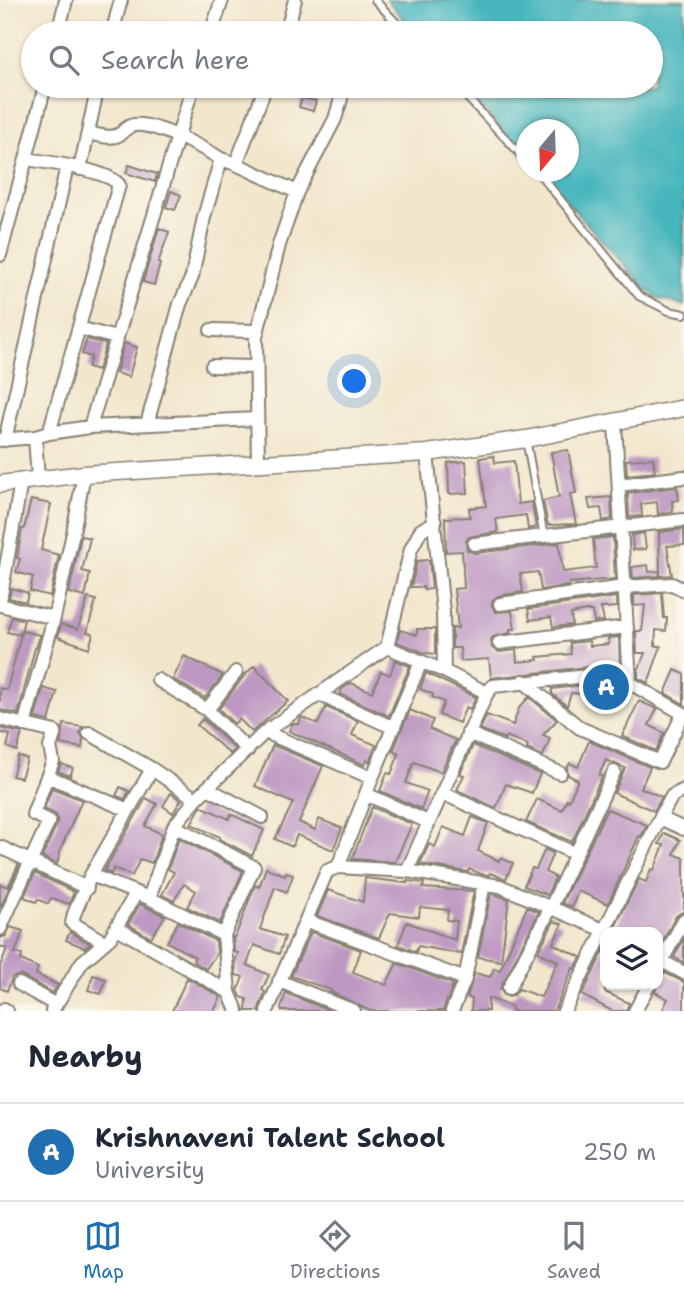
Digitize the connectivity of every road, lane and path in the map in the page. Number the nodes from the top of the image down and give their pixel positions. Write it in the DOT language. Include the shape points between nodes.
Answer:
graph roads {
  1 [pos="66,0"];
  2 [pos="121,0"];
  3 [pos="222,0"];
  4 [pos="295,0"];
  5 [pos="375,0"];
  6 [pos="61,21"];
  7 [pos="115,21"];
  8 [pos="215,21"];
  9 [pos="289,21"];
  10 [pos="395,21"];
  11 [pos="42,98"];
  12 [pos="96,98"];
  13 [pos="189,98"];
  14 [pos="261,98"];
  15 [pos="341,98"];
  16 [pos="468,98"];
  17 [pos="88,133"];
  18 [pos="176,136"];
  19 [pos="516,149"];
  20 [pos="26,159"];
  21 [pos="221,159"];
  22 [pos="236,164"];
  23 [pos="74,167"];
  24 [pos="546,182"];
  25 [pos="297,192"];
  26 [pos="0,255"];
  27 [pos="684,314"];
  28 [pos="79,328"];
  29 [pos="212,330"];
  30 [pos="257,331"];
  31 [pos="116,338"];
  32 [pos="212,366"];
  33 [pos="255,367"];
  34 [pos="684,408"];
  35 [pos="257,423"];
  36 [pos="615,423"];
  37 [pos="147,424"];
  38 [pos="90,427"];
  39 [pos="49,433"];
  40 [pos="526,439"];
  41 [pos="3,440"];
  42 [pos="35,441"];
  43 [pos="427,453"];
  44 [pos="258,463"];
  45 [pos="84,474"];
  46 [pos="684,477"];
  47 [pos="30,481"];
  48 [pos="0,484"];
  49 [pos="619,485"];
  50 [pos="684,520"];
  51 [pos="435,522"];
  52 [pos="622,528"];
  53 [pos="544,537"];
  54 [pos="474,544"];
  55 [pos="624,587"];
  56 [pos="684,590"];
  57 [pos="0,603"];
  58 [pos="499,604"];
  59 [pos="54,618"];
  60 [pos="627,627"];
  61 [pos="499,643"];
  62 [pos="387,647"];
  63 [pos="421,662"];
  64 [pos="444,671"];
  65 [pos="236,672"];
  66 [pos="158,680"];
  67 [pos="523,681"];
  68 [pos="629,683"];
  69 [pos="487,693"];
  70 [pos="318,694"];
  71 [pos="207,710"];
  72 [pos="682,710"];
  73 [pos="0,719"];
  74 [pos="24,725"];
  75 [pos="394,728"];
  76 [pos="265,732"];
  77 [pos="89,733"];
  78 [pos="468,733"];
  79 [pos="248,750"];
  80 [pos="152,769"];
  81 [pos="614,772"];
  82 [pos="560,773"];
  83 [pos="47,776"];
  84 [pos="372,778"];
  85 [pos="207,788"];
  86 [pos="684,790"];
  87 [pos="442,793"];
  88 [pos="366,794"];
  89 [pos="196,799"];
  90 [pos="128,810"];
  91 [pos="262,817"];
  92 [pos="660,818"];
  93 [pos="428,822"];
  94 [pos="174,826"];
  95 [pos="684,829"];
  96 [pos="0,847"];
  97 [pos="576,854"];
  98 [pos="31,861"];
  99 [pos="338,867"];
  100 [pos="407,871"];
  101 [pos="89,881"];
  102 [pos="484,884"];
  103 [pos="136,893"];
  104 [pos="149,898"];
  105 [pos="551,907"];
  106 [pos="307,920"];
  107 [pos="684,920"];
  108 [pos="608,927"];
  109 [pos="117,928"];
  110 [pos="600,928"];
  111 [pos="0,929"];
  112 [pos="224,935"];
  113 [pos="104,942"];
  114 [pos="600,942"];
  115 [pos="663,956"];
  116 [pos="663,965"];
  117 [pos="684,973"];
  118 [pos="465,979"];
  119 [pos="279,981"];
  120 [pos="19,984"];
  121 [pos="509,988"];
  122 [pos="646,990"];
  123 [pos="229,992"];
  124 [pos="54,1008"];
  125 [pos="348,1010"];
  126 [pos="237,1011"];
  127 [pos="267,1011"];
  128 [pos="452,1011"];
  129 [pos="564,1011"];
  130 [pos="635,1011"];
  1 -- 6 [label="street"];
  2 -- 7 [label="street"];
  3 -- 8 [label="street"];
  4 -- 9 [label="street"];
  5 -- 10 [label="lane"];
  11 -- 20 [label="street"];
  12 -- 17 [label="street"];
  13 -- 18 [label="street"];
  14 -- 22 [label="street"];
  15 -- 25 [label="street"];
  16 -- 19 [label="lane"];
  17 -- 18 [label="street" via="107,138 135,125"];
  17 -- 23 [label="street"];
  18 -- 21 [label="street"];
  18 -- 31 [label="street"];
  20 -- 23 [label="street"];
  20 -- 26 [label="street"];
  21 -- 22 [label="street"];
  21 -- 37 [label="street" via="192,277 180,304"];
  22 -- 25 [label="street"];
  23 -- 28 [label="street" via="119,185"];
  23 -- 41 [label="street"];
  24 -- 27 [label="lane" via="639,296"];
  25 -- 30 [label="street"];
  28 -- 31 [label="street"];
  28 -- 39 [label="street"];
  29 -- 30 [label="street"];
  30 -- 33 [label="street"];
  31 -- 38 [label="street"];
  32 -- 33 [label="street"];
  33 -- 35 [label="street"];
  34 -- 36 [label="street"];
  35 -- 37 [label="street"];
  35 -- 44 [label="street"];
  36 -- 40 [label="street"];
  36 -- 49 [label="street"];
  37 -- 38 [label="street"];
  38 -- 39 [label="street"];
  39 -- 42 [label="street"];
  40 -- 43 [label="street"];
  40 -- 53 [label="lane"];
  41 -- 42 [label="street"];
  42 -- 47 [label="street"];
  43 -- 44 [label="street"];
  43 -- 51 [label="street"];
  44 -- 45 [label="street"];
  45 -- 47 [label="street"];
  45 -- 59 [label="street"];
  46 -- 49 [label="street"];
  47 -- 48 [label="street"];
  47 -- 57 [label="street"];
  49 -- 52 [label="street"];
  50 -- 52 [label="street"];
  51 -- 62 [label="street" via="421,530 411,549"];
  51 -- 64 [label="street"];
  52 -- 53 [label="street"];
  52 -- 55 [label="street"];
  53 -- 54 [label="street"];
  55 -- 56 [label="street" via="672,584"];
  55 -- 58 [label="street"];
  55 -- 60 [label="street"];
  57 -- 59 [label="street"];
  59 -- 74 [label="street"];
  60 -- 61 [label="street"];
  60 -- 68 [label="street"];
  62 -- 63 [label="street"];
  62 -- 70 [label="street"];
  63 -- 64 [label="street"];
  63 -- 75 [label="street"];
  64 -- 69 [label="street"];
  65 -- 71 [label="street"];
  66 -- 71 [label="street"];
  67 -- 68 [label="street" via="597,675"];
  67 -- 69 [label="street" via="493,686"];
  67 -- 72 [label="street" via="580,727 660,762"];
  68 -- 72 [label="street"];
  69 -- 78 [label="street"];
  70 -- 75 [label="street"];
  70 -- 76 [label="street"];
  71 -- 79 [label="street"];
  73 -- 74 [label="street"];
  74 -- 83 [label="street" via="54,732 53,761"];
  75 -- 84 [label="street"];
  76 -- 79 [label="street"];
  76 -- 84 [label="street"];
  77 -- 80 [label="street"];
  78 -- 82 [label="street"];
  78 -- 87 [label="street"];
  79 -- 85 [label="street"];
  80 -- 89 [label="street"];
  80 -- 90 [label="street"];
  81 -- 97 [label="street"];
  83 -- 90 [label="street"];
  83 -- 98 [label="street" via="33,814 49,821"];
  84 -- 88 [label="street"];
  85 -- 89 [label="street"];
  85 -- 91 [label="street"];
  86 -- 92 [label="street" via="672,796"];
  87 -- 93 [label="street"];
  87 -- 97 [label="street"];
  88 -- 93 [label="street"];
  88 -- 99 [label="street"];
  89 -- 94 [label="street"];
  90 -- 101 [label="street"];
  92 -- 95 [label="street"];
  92 -- 108 [label="street"];
  93 -- 100 [label="street"];
  94 -- 104 [label="street"];
  94 -- 112 [label="street" via="254,867"];
  96 -- 98 [label="street"];
  97 -- 105 [label="street"];
  98 -- 101 [label="street"];
  98 -- 111 [label="street"];
  99 -- 100 [label="street"];
  99 -- 106 [label="street" via="327,871"];
  100 -- 102 [label="street"];
  101 -- 103 [label="street"];
  101 -- 113 [label="street" via="72,923"];
  102 -- 105 [label="street"];
  102 -- 118 [label="street"];
  103 -- 104 [label="street"];
  103 -- 109 [label="street"];
  104 -- 112 [label="street"];
  105 -- 110 [label="street"];
  105 -- 121 [label="street"];
  106 -- 118 [label="street"];
  106 -- 119 [label="street"];
  107 -- 115 [label="street"];
  109 -- 113 [label="street"];
  109 -- 123 [label="street"];
  112 -- 123 [label="street"];
  113 -- 124 [label="street" via="82,962"];
  114 -- 129 [label="street"];
  116 -- 117 [label="street"];
  118 -- 128 [label="street"];
  119 -- 125 [label="street"];
  119 -- 127 [label="street"];
  120 -- 124 [label="street"];
  122 -- 130 [label="street"];
  123 -- 126 [label="street"];
}
